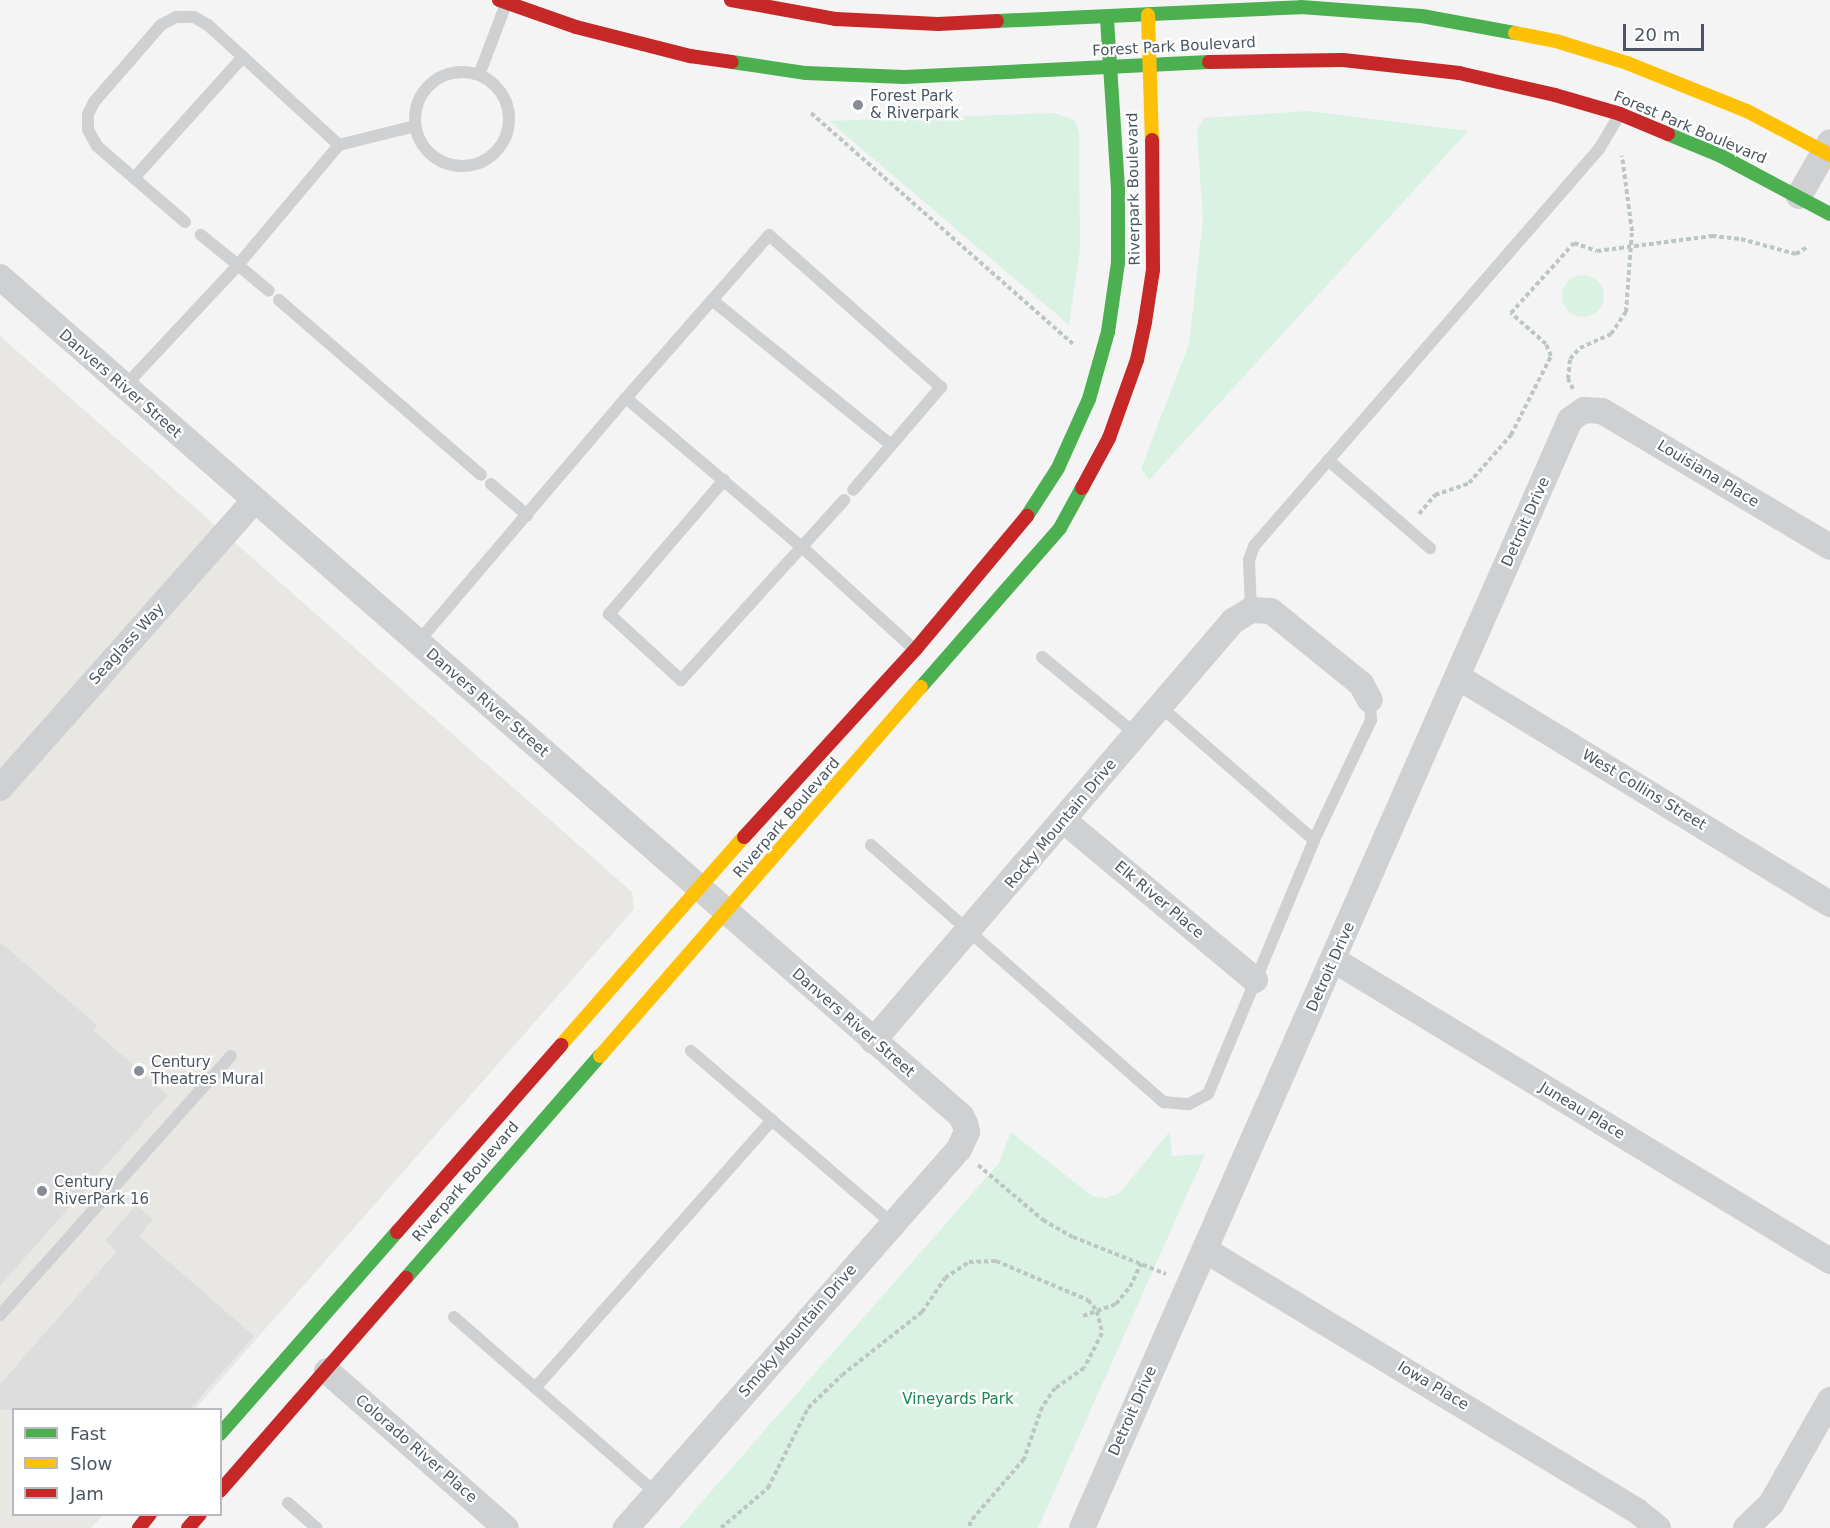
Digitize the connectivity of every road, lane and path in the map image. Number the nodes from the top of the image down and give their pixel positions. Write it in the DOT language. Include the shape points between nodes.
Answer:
graph roads {
  1 [pos="731,0"];
  2 [pos="503,2"];
  3 [pos="1147,7"];
  4 [pos="1106,9"];
  5 [pos="243,57"];
  6 [pos="1148,65"];
  7 [pos="1111,67"];
  8 [pos="479,75"];
  9 [pos="811,114"];
  10 [pos="1620,114"];
  11 [pos="415,126"];
  12 [pos="339,145"];
  13 [pos="1828,150"];
  14 [pos="1622,156"];
  15 [pos="134,178"];
  16 [pos="1799,196"];
  17 [pos="1830,214"];
  18 [pos="185,222"];
  19 [pos="201,235"];
  20 [pos="1632,245"];
  21 [pos="1807,248"];
  22 [pos="238,265"];
  23 [pos="0,277"];
  24 [pos="268,291"];
  25 [pos="279,300"];
  26 [pos="712,300"];
  27 [pos="1073,344"];
  28 [pos="124,387"];
  29 [pos="626,398"];
  30 [pos="1584,410"];
  31 [pos="891,446"];
  32 [pos="1328,460"];
  33 [pos="481,475"];
  34 [pos="724,480"];
  35 [pos="491,484"];
  36 [pos="853,490"];
  37 [pos="843,500"];
  38 [pos="254,501"];
  39 [pos="1410,508"];
  40 [pos="527,515"];
  41 [pos="1830,547"];
  42 [pos="803,548"];
  43 [pos="1430,548"];
  44 [pos="1251,610"];
  45 [pos="418,642"];
  46 [pos="915,650"];
  47 [pos="1042,657"];
  48 [pos="1458,677"];
  49 [pos="1370,700"];
  50 [pos="1161,706"];
  51 [pos="1137,735"];
  52 [pos="0,788"];
  53 [pos="1063,820"];
  54 [pos="1314,840"];
  55 [pos="871,844"];
  56 [pos="699,887"];
  57 [pos="1830,904"];
  58 [pos="726,911"];
  59 [pos="969,932"];
  60 [pos="1334,960"];
  61 [pos="1255,980"];
  62 [pos="873,1041"];
  63 [pos="691,1051"];
  64 [pos="231,1056"];
  65 [pos="772,1120"];
  66 [pos="963,1140"];
  67 [pos="892,1223"];
  68 [pos="1204,1250"];
  69 [pos="1830,1261"];
  70 [pos="1141,1263"];
  71 [pos="1188,1285"];
  72 [pos="1097,1311"];
  73 [pos="0,1315"];
  74 [pos="1083,1316"];
  75 [pos="454,1317"];
  76 [pos="327,1371"];
  77 [pos="535,1388"];
  78 [pos="1830,1400"];
  79 [pos="222,1432"];
  80 [pos="222,1489"];
  81 [pos="657,1494"];
  82 [pos="288,1503"];
  83 [pos="149,1516"];
  84 [pos="199,1516"];
  85 [pos="1084,1527"];
  86 [pos="139,1528"];
  87 [pos="188,1528"];
  88 [pos="317,1528"];
  89 [pos="506,1528"];
  90 [pos="626,1528"];
  91 [pos="721,1528"];
  92 [pos="970,1528"];
  93 [pos="1659,1528"];
  94 [pos="1746,1528"];
  1 -- 4 [label="street" via="836,19 888,22 972,24"];
  2 -- 7 [label="street, Forest Park Boulevard" via="576,27 690,56 806,73 904,77"];
  2 -- 8 [label="lane"];
  3 -- 4 [label="street"];
  3 -- 6 [label="street, Riverpark Boulevard"];
  3 -- 13 [label="street" via="1374,11 1490,26 1556,41 1685,84"];
  4 -- 7 [label="street, Riverpark Boulevard"];
  5 -- 12 [label="lane"];
  5 -- 15 [label="lane"];
  5 -- 15 [label="lane" via="194,17 176,17 161,25 88,114 88,130 97,146"];
  6 -- 7 [label="street, Forest Park Boulevard"];
  6 -- 10 [label="street, Forest Park Boulevard" via="1286,58 1398,65 1505,82"];
  6 -- 58 [label="street, Riverpark Boulevard" via="1153,270 1137,360 1109,438 1060,528"];
  7 -- 46 [label="street, Riverpark Boulevard" via="1118,263 1108,332 1089,399 1059,468 1023,522"];
  8 -- 11 [label="lane" via="463,72 432,83 415,110"];
  8 -- 11 [label="lane" via="502,94 508,108 509,123 497,151 471,166 456,166 429,153"];
  9 -- 27 [label="path"];
  10 -- 16 [label="street, Forest Park Boulevard" via="1721,156"];
  10 -- 32 [label="lane" via="1599,149"];
  11 -- 12 [label="lane"];
  12 -- 22 [label="lane"];
  13 -- 16 [label="street"];
  14 -- 20 [label="path" via="1631,209"];
  15 -- 18 [label="lane"];
  16 -- 17 [label="street, Forest Park Boulevard"];
  19 -- 22 [label="lane"];
  20 -- 21 [label="path" via="1712,236 1741,239 1796,254"];
  20 -- 30 [label="path" via="1630,290 1622,323 1598,343 1580,348 1570,359 1568,379"];
  20 -- 39 [label="path" via="1597,252 1574,243 1511,313 1546,344 1551,356 1547,369 1526,400 1511,435 1469,483 1435,495 1418,515"];
  22 -- 24 [label="lane"];
  22 -- 28 [label="lane"];
  23 -- 28 [label="street, Danvers River Street"];
  25 -- 33 [label="lane"];
  26 -- 29 [label="lane"];
  26 -- 31 [label="lane"];
  26 -- 31 [label="lane" via="769,235 941,387"];
  28 -- 38 [label="street, Danvers River Street"];
  29 -- 34 [label="lane"];
  29 -- 40 [label="lane"];
  30 -- 41 [label="street, Louisiana Place" via="1602,411"];
  30 -- 48 [label="street, Detroit Drive" via="1570,420"];
  31 -- 36 [label="lane"];
  32 -- 43 [label="lane"];
  32 -- 44 [label="lane" via="1254,546 1249,560"];
  34 -- 42 [label="lane"];
  34 -- 42 [label="lane" via="609,614 681,680"];
  35 -- 40 [label="lane"];
  37 -- 42 [label="lane"];
  38 -- 45 [label="street, Danvers River Street"];
  38 -- 52 [label="street, Seaglass Way"];
  40 -- 45 [label="lane"];
  42 -- 46 [label="lane"];
  44 -- 49 [label="street" via="1271,611 1361,684"];
  44 -- 50 [label="street, Rocky Mountain Drive" via="1233,621"];
  45 -- 56 [label="street, Danvers River Street"];
  46 -- 56 [label="street, Riverpark Boulevard"];
  47 -- 51 [label="lane"];
  48 -- 57 [label="street, West Collins Street"];
  48 -- 60 [label="street, Detroit Drive"];
  49 -- 54 [label="lane" via="1371,720"];
  50 -- 51 [label="street, Rocky Mountain Drive"];
  50 -- 54 [label="lane"];
  51 -- 53 [label="street, Rocky Mountain Drive"];
  53 -- 59 [label="street, Rocky Mountain Drive"];
  53 -- 61 [label="street, Elk River Place"];
  54 -- 61 [label="lane"];
  55 -- 59 [label="lane"];
  56 -- 58 [label="street, Danvers River Street"];
  56 -- 79 [label="street, Riverpark Boulevard"];
  58 -- 62 [label="street, Danvers River Street"];
  58 -- 76 [label="street, Riverpark Boulevard"];
  59 -- 61 [label="lane" via="1164,1102 1189,1104 1208,1094"];
  59 -- 62 [label="street, Rocky Mountain Drive"];
  60 -- 68 [label="street, Detroit Drive"];
  60 -- 69 [label="street, Juneau Place"];
  62 -- 66 [label="street, Danvers River Street" via="961,1116"];
  63 -- 65 [label="lane"];
  64 -- 73 [label="lane"];
  65 -- 67 [label="lane"];
  65 -- 77 [label="lane"];
  66 -- 67 [label="street, Smoky Mountain Drive"];
  66 -- 70 [label="path" via="1043,1220 1074,1237"];
  67 -- 81 [label="street, Smoky Mountain Drive"];
  68 -- 71 [label="street, Detroit Drive"];
  68 -- 93 [label="street, Iowa Place" via="1637,1511"];
  70 -- 71 [label="path"];
  70 -- 72 [label="path" via="1130,1287 1116,1304"];
  71 -- 85 [label="street, Detroit Drive"];
  72 -- 74 [label="path"];
  72 -- 91 [label="path" via="1088,1300 1061,1286 996,1261 969,1262 945,1278 922,1312 842,1375 808,1408 768,1488"];
  72 -- 92 [label="path" via="1102,1333 1084,1368 1056,1388 1042,1407 1024,1459 970,1522"];
  75 -- 77 [label="lane"];
  76 -- 80 [label="street, Riverpark Boulevard"];
  76 -- 89 [label="street, Colorado River Place"];
  77 -- 81 [label="lane"];
  78 -- 94 [label="street" via="1771,1504"];
  81 -- 90 [label="street, Smoky Mountain Drive"];
  82 -- 88 [label="lane"];
  83 -- 86 [label="street"];
  84 -- 87 [label="street"];
}
